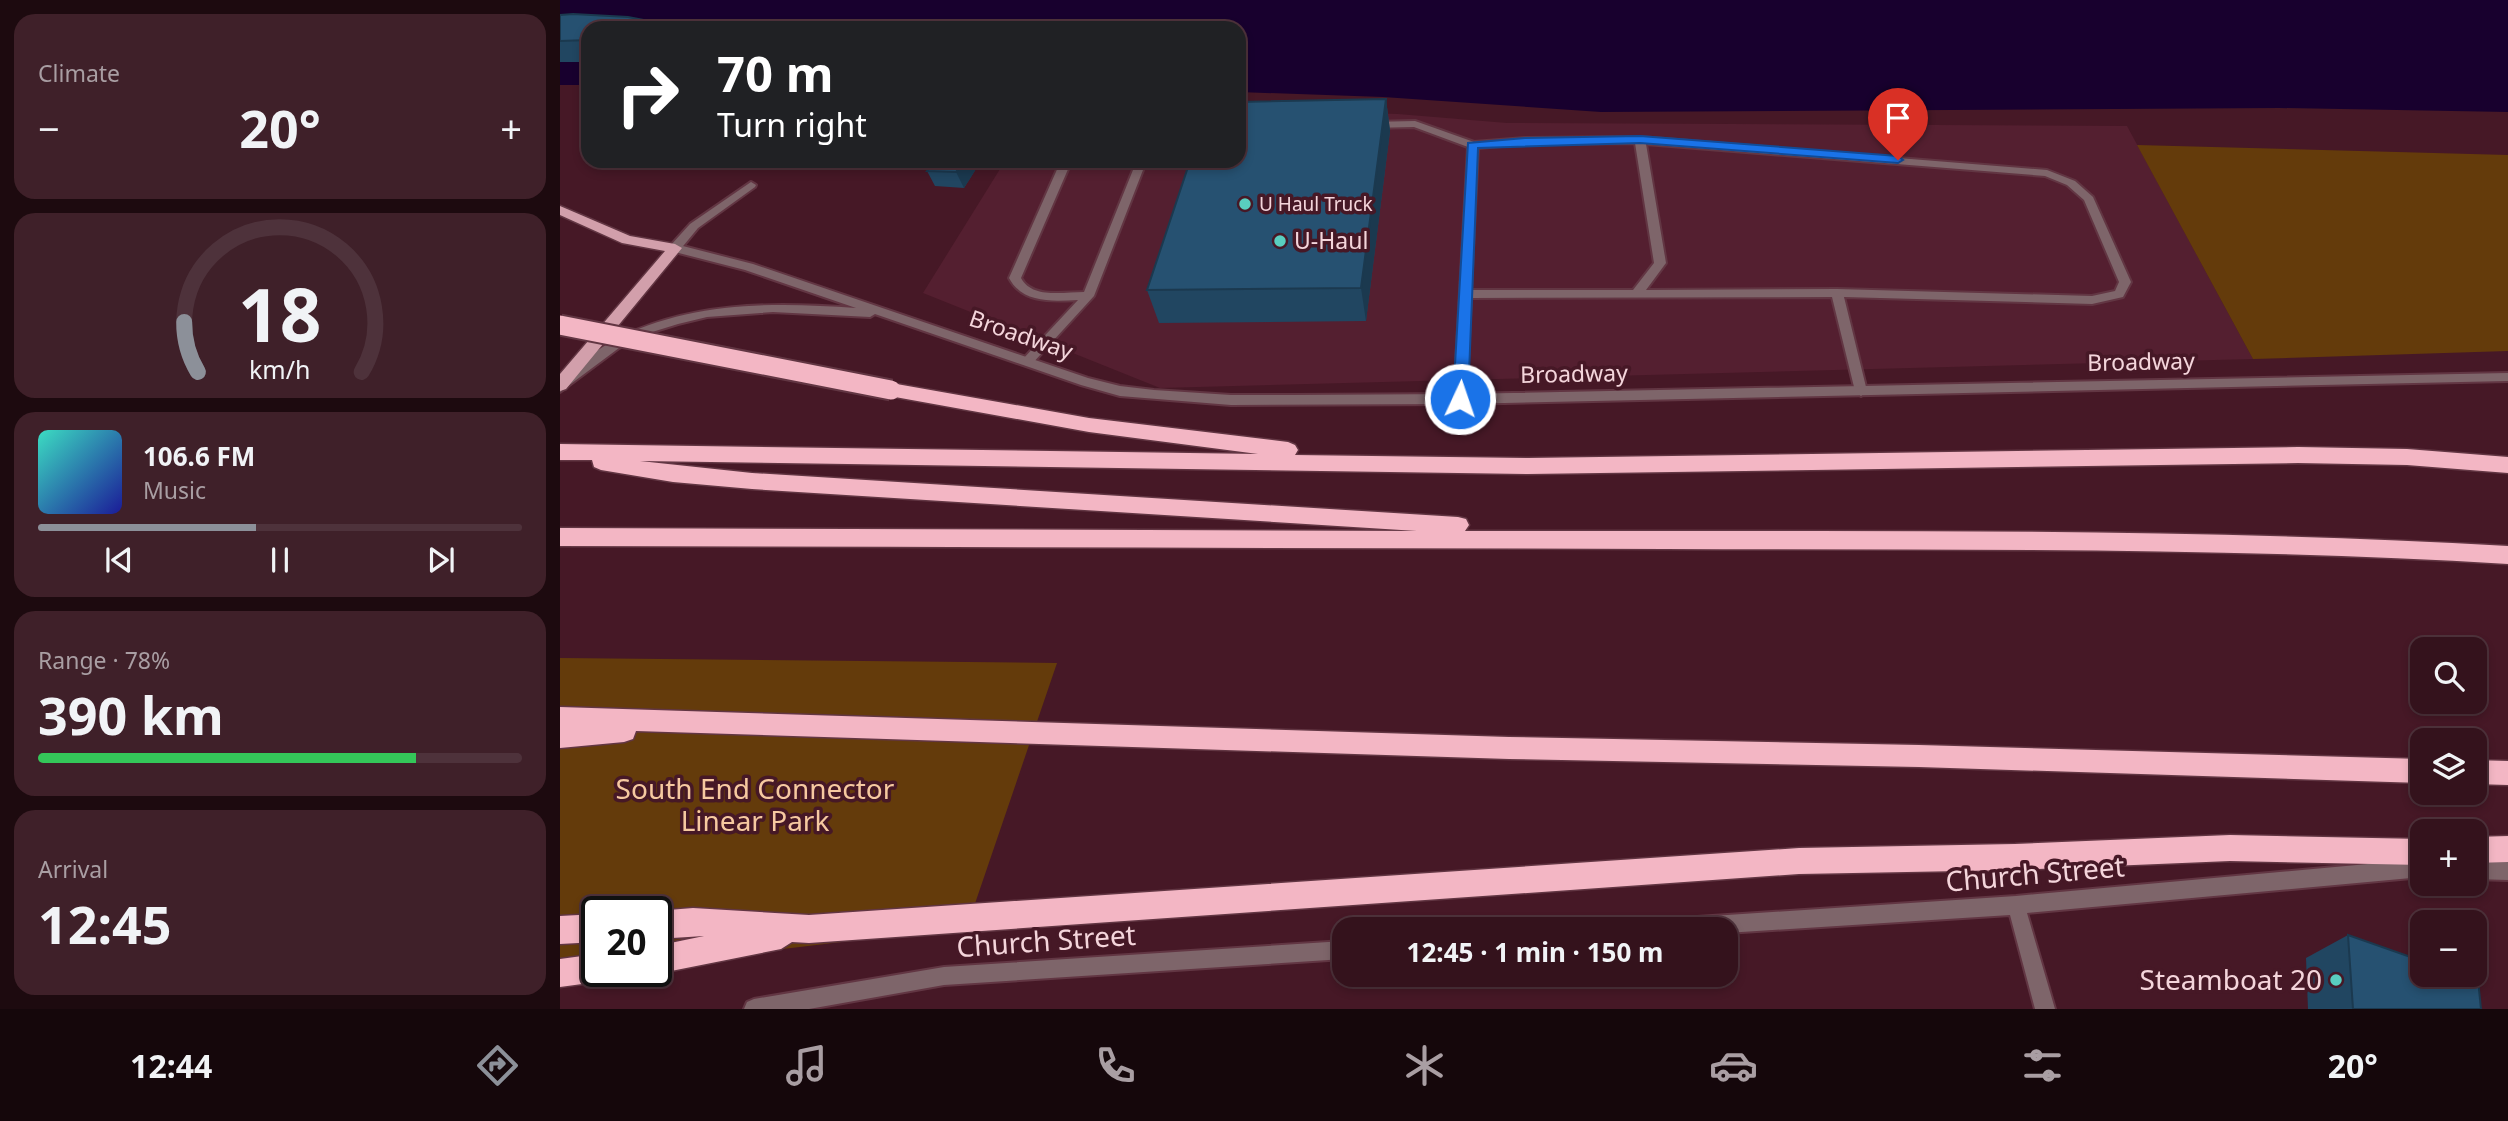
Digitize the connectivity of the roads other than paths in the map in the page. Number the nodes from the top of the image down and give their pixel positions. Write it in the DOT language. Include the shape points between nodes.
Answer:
graph roads {
  1 [pos="1361,125"];
  2 [pos="1640,140"];
  3 [pos="1473,145"];
  4 [pos="1062,168"];
  5 [pos="1138,168"];
  6 [pos="751,185"];
  7 [pos="560,209"];
  8 [pos="675,248"];
  9 [pos="1837,293"];
  10 [pos="1465,294"];
  11 [pos="1636,294"];
  12 [pos="1088,296"];
  13 [pos="896,315"];
  14 [pos="560,325"];
  15 [pos="1027,362"];
  16 [pos="2508,377"];
  17 [pos="560,386"];
  18 [pos="1861,391"];
  19 [pos="1460,399"];
  20 [pos="560,452"];
  21 [pos="2508,465"];
  22 [pos="1528,466"];
  23 [pos="560,537"];
  24 [pos="1670,539"];
  25 [pos="2508,555"];
  26 [pos="560,718"];
  27 [pos="723,722"];
  28 [pos="560,737"];
  29 [pos="2410,771"];
  30 [pos="2487,772"];
  31 [pos="2508,773"];
  32 [pos="2508,849"];
  33 [pos="2487,850"];
  34 [pos="2410,852"];
  35 [pos="2410,869"];
  36 [pos="2487,870"];
  37 [pos="2508,871"];
  38 [pos="2016,905"];
  39 [pos="1738,923"];
  40 [pos="672,924"];
  41 [pos="581,929"];
  42 [pos="809,929"];
  43 [pos="560,930"];
  44 [pos="1332,951"];
  45 [pos="672,957"];
  46 [pos="581,970"];
  47 [pos="560,973"];
  48 [pos="754,1009"];
  49 [pos="2045,1009"];
  1 -- 3 [label="street" via="1415,124"];
  2 -- 3 [label="street"];
  2 -- 9 [label="street" via="2048,173 2071,183 2089,199 2125,282 2119,293 2092,300"];
  2 -- 11 [label="street" via="1660,263"];
  3 -- 10 [label="street"];
  4 -- 12 [label="street" via="1015,278 1028,294"];
  5 -- 12 [label="street"];
  6 -- 8 [label="street" via="694,226"];
  7 -- 8 [label="main road" via="627,240"];
  8 -- 13 [label="street, Broadway"];
  8 -- 17 [label="main road"];
  9 -- 11 [label="street"];
  9 -- 18 [label="street"];
  10 -- 11 [label="street"];
  10 -- 19 [label="street"];
  12 -- 15 [label="street"];
  13 -- 15 [label="street, Broadway"];
  13 -- 17 [label="street" via="761,307 711,312 667,323 616,344"];
  14 -- 22 [label="highway, bridge" via="1015,413 1211,443"];
  15 -- 19 [label="street, Broadway" via="1120,391 1191,398"];
  16 -- 18 [label="street, Broadway"];
  18 -- 19 [label="street, Broadway"];
  20 -- 22 [label="highway"];
  20 -- 24 [label="highway" via="613,466 752,481"];
  21 -- 22 [label="highway" via="2298,455"];
  23 -- 24 [label="highway"];
  24 -- 25 [label="highway" via="2220,544"];
  26 -- 27 [label="highway"];
  27 -- 28 [label="highway"];
  27 -- 29 [label="highway"];
  30 -- 31 [label="highway"];
  32 -- 33 [label="highway"];
  34 -- 42 [label="highway" via="2230,848 1799,861"];
  35 -- 38 [label="street, Church Street"];
  36 -- 37 [label="street"];
  38 -- 39 [label="street, Church Street"];
  38 -- 49 [label="street"];
  40 -- 42 [label="highway"];
  41 -- 43 [label="highway"];
  42 -- 45 [label="highway"];
  44 -- 48 [label="street, Church Street" via="944,976"];
  46 -- 47 [label="highway"];
}
